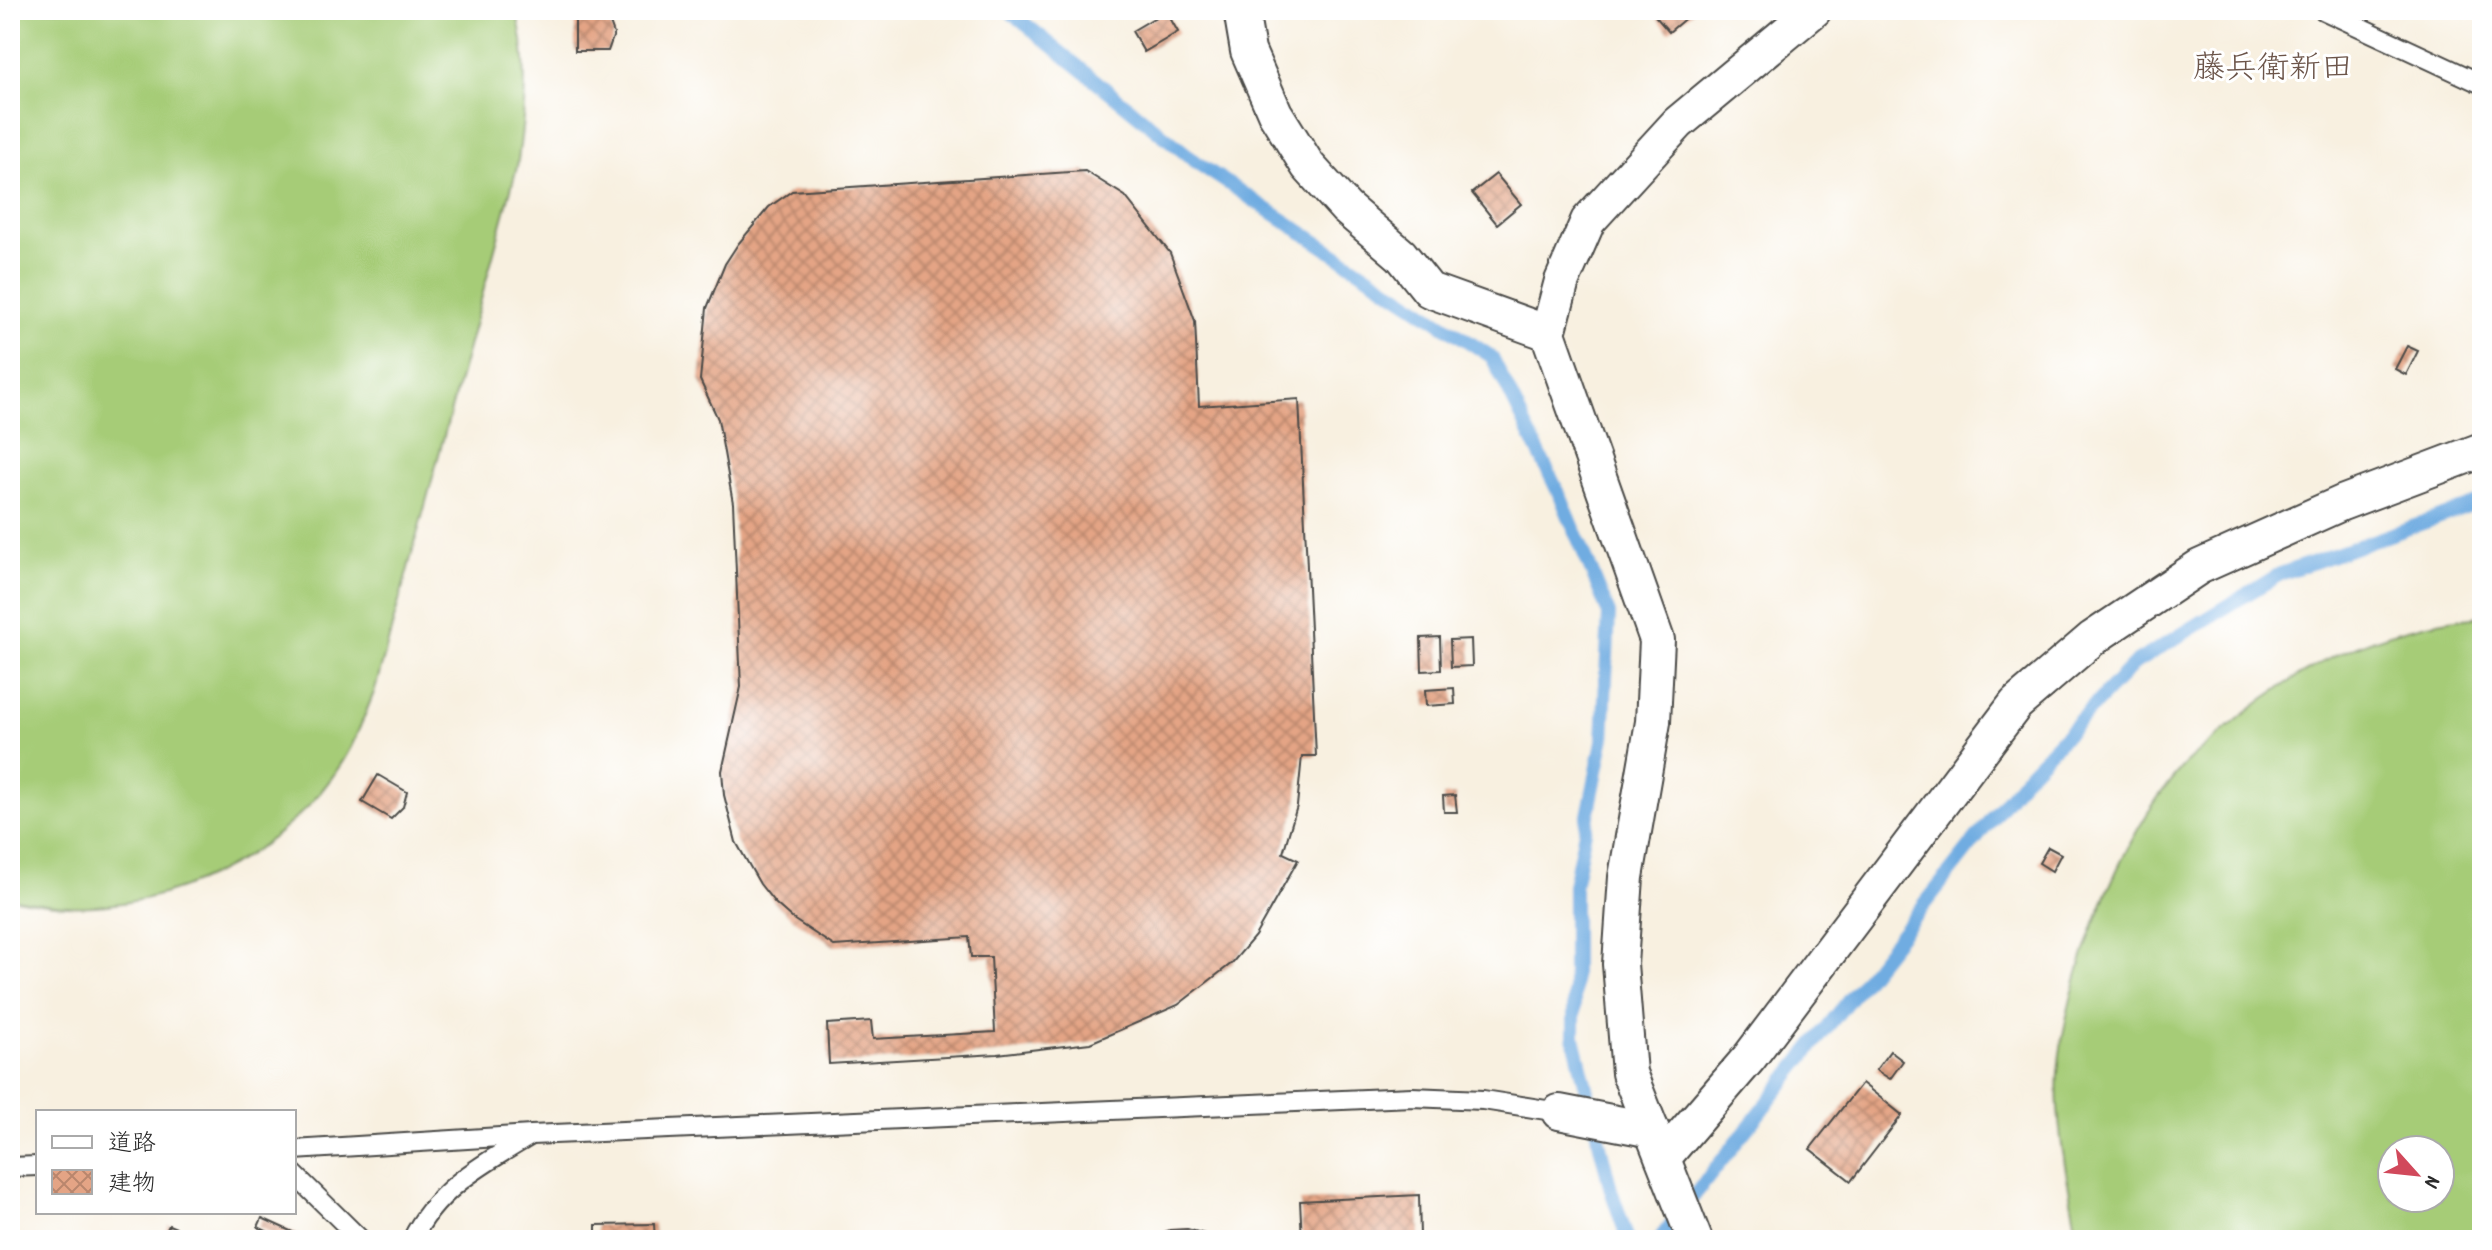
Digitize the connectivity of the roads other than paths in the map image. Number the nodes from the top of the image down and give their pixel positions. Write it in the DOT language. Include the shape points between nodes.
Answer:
graph roads {
  1 [pos="1241,10"];
  2 [pos="1814,10"];
  3 [pos="2323,10"];
  4 [pos="2482,84"];
  5 [pos="1535,328"];
  6 [pos="2482,450"];
  7 [pos="1559,1112"];
  8 [pos="531,1135"];
  9 [pos="1657,1144"];
  10 [pos="296,1150"];
  11 [pos="36,1166"];
  12 [pos="10,1167"];
  13 [pos="296,1176"];
  14 [pos="361,1240"];
  15 [pos="412,1240"];
  16 [pos="1695,1240"];
  1 -- 5 [label="street" via="1254,64 1275,113 1308,166 1346,208 1401,255 1429,290"];
  2 -- 5 [label="street" via="1678,123 1588,221"];
  3 -- 4 [label="lane"];
  5 -- 9 [label="street" via="1657,640 1653,722 1626,877 1620,964 1629,1073"];
  6 -- 9 [label="street" via="2342,503 2199,567 2093,638 2016,704 1749,1058"];
  7 -- 8 [label="lane" via="1483,1100 1412,1097"];
  7 -- 9 [label="street" via="1616,1123"];
  8 -- 10 [label="lane"];
  8 -- 15 [label="lane" via="447,1191 422,1218"];
  9 -- 16 [label="street"];
  11 -- 12 [label="lane"];
  13 -- 14 [label="lane"];
}
